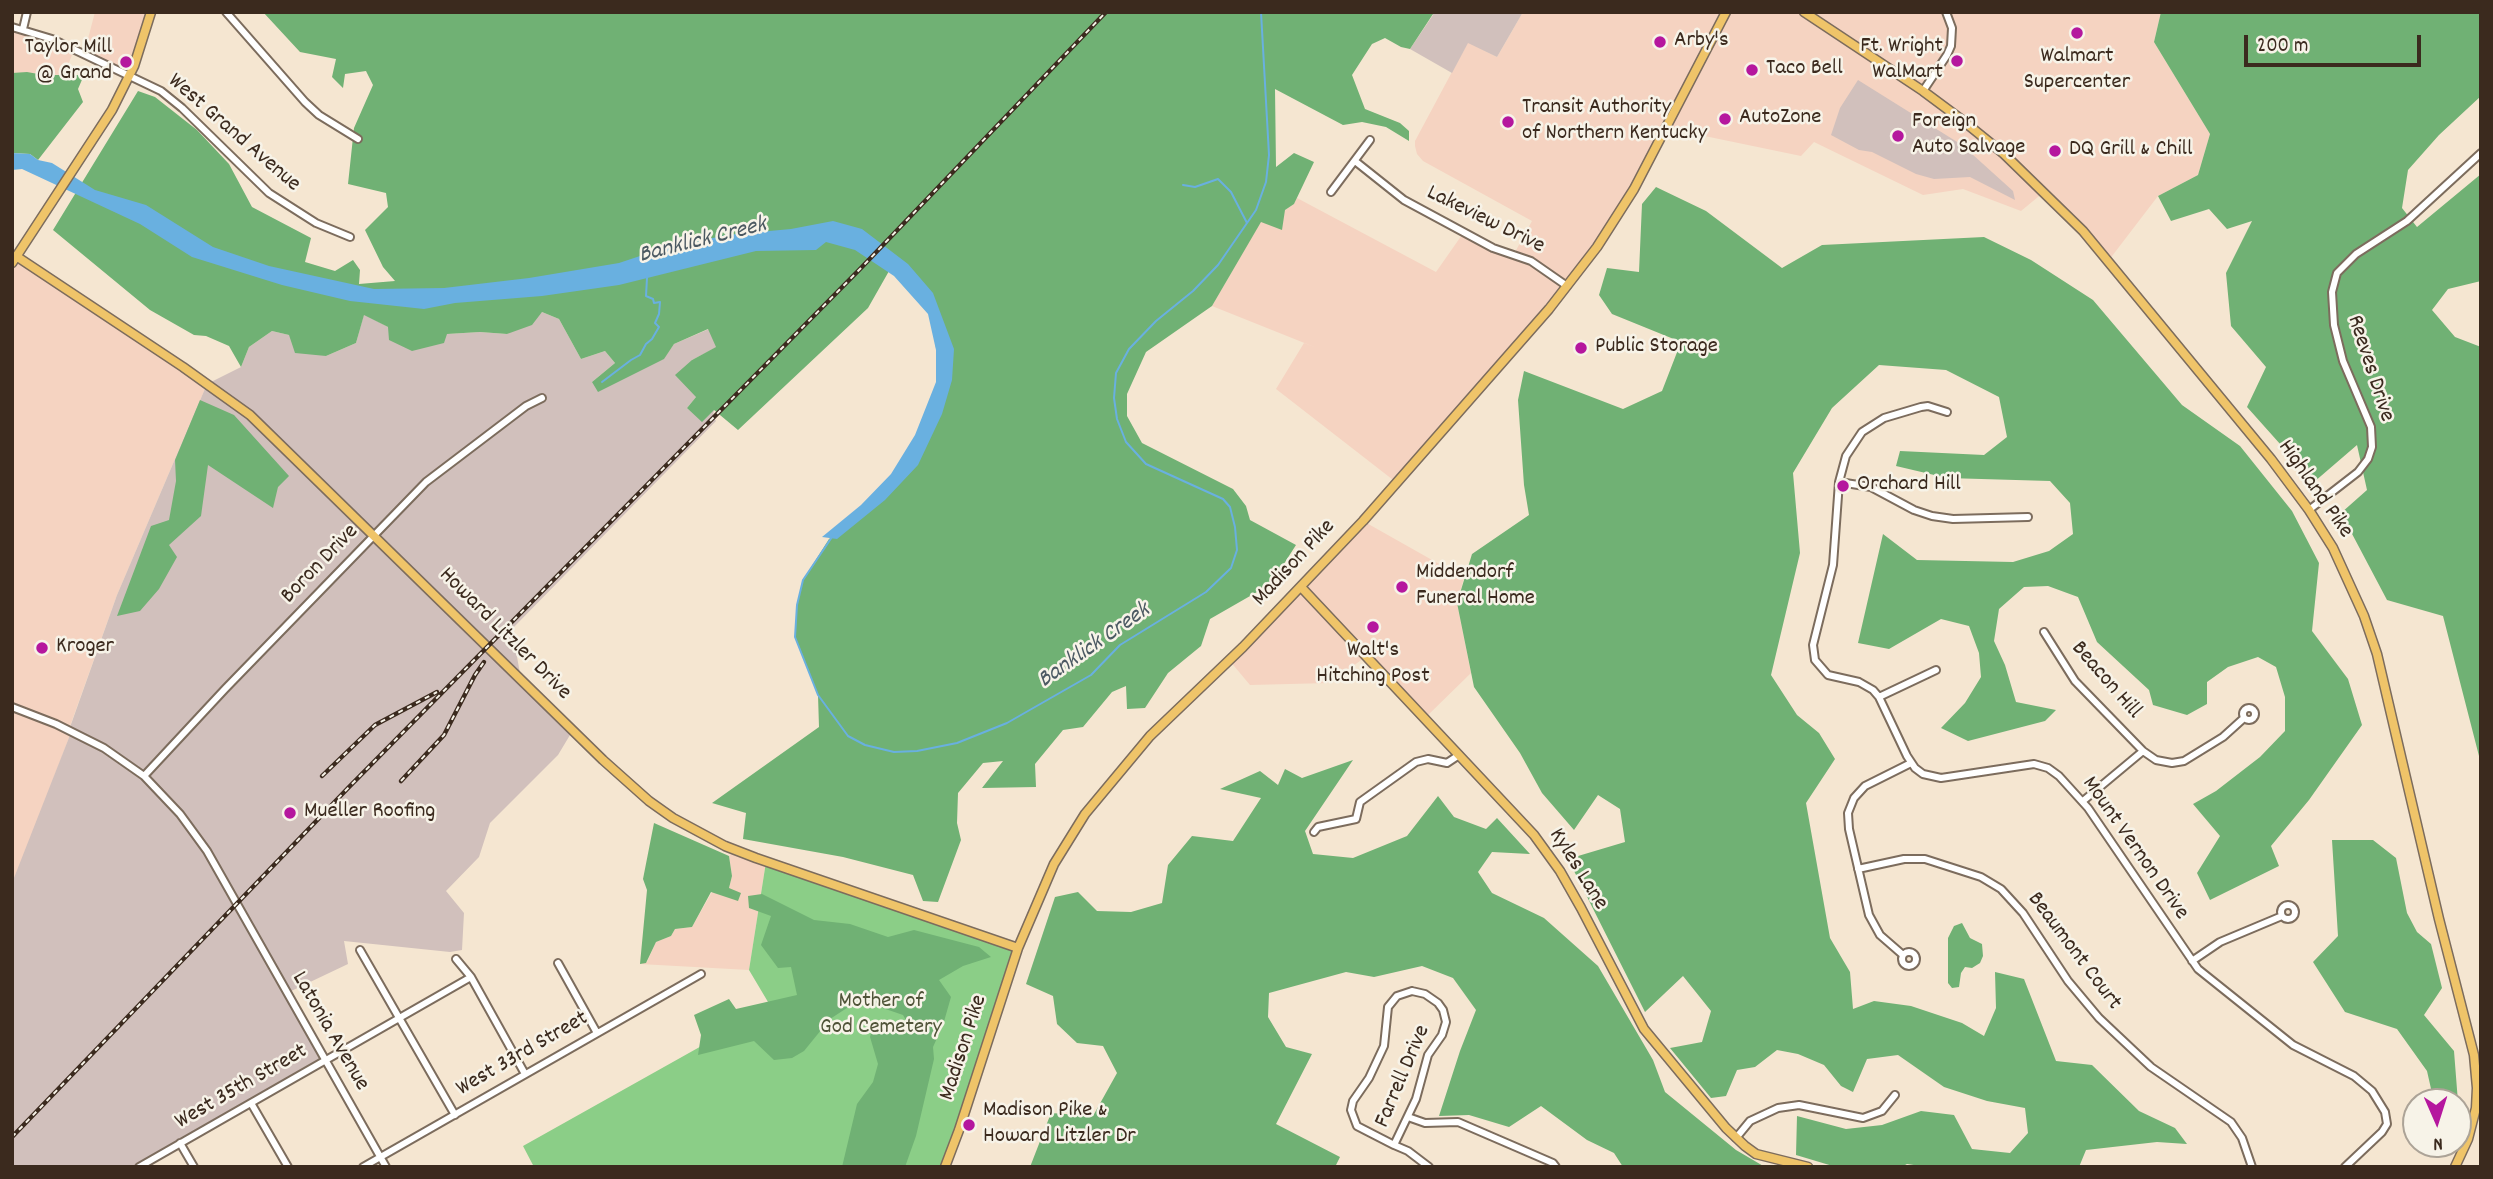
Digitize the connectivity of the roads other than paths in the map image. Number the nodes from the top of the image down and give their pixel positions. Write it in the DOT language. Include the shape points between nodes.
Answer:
graph roads {
  1 [pos="27,12"];
  2 [pos="150,12"];
  3 [pos="226,12"];
  4 [pos="1726,12"];
  5 [pos="1804,12"];
  6 [pos="1946,12"];
  7 [pos="12,27"];
  8 [pos="23,29"];
  9 [pos="130,75"];
  10 [pos="1923,91"];
  11 [pos="358,139"];
  12 [pos="1370,140"];
  13 [pos="2481,153"];
  14 [pos="1355,161"];
  15 [pos="1331,192"];
  16 [pos="350,237"];
  17 [pos="14,257"];
  18 [pos="1567,286"];
  19 [pos="542,398"];
  20 [pos="1947,412"];
  21 [pos="1839,482"];
  22 [pos="2309,510"];
  23 [pos="2028,517"];
  24 [pos="374,535"];
  25 [pos="1301,587"];
  26 [pos="2045,632"];
  27 [pos="1936,670"];
  28 [pos="1879,697"];
  29 [pos="12,707"];
  30 [pos="2244,718"];
  31 [pos="2143,751"];
  32 [pos="1459,755"];
  33 [pos="1911,763"];
  34 [pos="144,776"];
  35 [pos="2082,801"];
  36 [pos="1314,832"];
  37 [pos="1858,869"];
  38 [pos="2282,916"];
  39 [pos="1018,948"];
  40 [pos="360,950"];
  41 [pos="1903,955"];
  42 [pos="456,958"];
  43 [pos="2192,961"];
  44 [pos="558,963"];
  45 [pos="701,974"];
  46 [pos="471,977"];
  47 [pos="400,1019"];
  48 [pos="597,1033"];
  49 [pos="326,1061"];
  50 [pos="526,1074"];
  51 [pos="1895,1095"];
  52 [pos="251,1103"];
  53 [pos="455,1115"];
  54 [pos="1408,1117"];
  55 [pos="1736,1138"];
  56 [pos="180,1143"];
  57 [pos="1394,1145"];
  58 [pos="380,1157"];
  59 [pos="139,1167"];
  60 [pos="194,1167"];
  61 [pos="288,1167"];
  62 [pos="363,1167"];
  63 [pos="386,1167"];
  64 [pos="945,1167"];
  65 [pos="1429,1167"];
  66 [pos="1556,1167"];
  67 [pos="1808,1167"];
  68 [pos="2252,1167"];
  69 [pos="2345,1167"];
  70 [pos="2455,1167"];
  1 -- 8 [label="street"];
  2 -- 9 [label="main road"];
  3 -- 11 [label="street" via="319,116"];
  4 -- 18 [label="main road, Madison Pike" via="1634,189"];
  5 -- 10 [label="main road, Highland Pike"];
  6 -- 10 [label="street" via="1952,28 1951,46"];
  7 -- 8 [label="street, West Grand Avenue"];
  8 -- 9 [label="street, West Grand Avenue"];
  9 -- 16 [label="street, West Grand Avenue" via="172,99 269,193 316,223"];
  9 -- 17 [label="main road" via="112,110"];
  10 -- 22 [label="main road, Highland Pike" via="2004,154 2084,231"];
  12 -- 14 [label="street"];
  13 -- 22 [label="street, Reeves Drive" via="2407,221 2356,254 2337,273 2332,292 2334,325 2343,361 2371,426 2372,447 2358,472"];
  14 -- 15 [label="street"];
  14 -- 18 [label="street, Lakeview Drive" via="1404,200 1493,248 1531,261"];
  17 -- 24 [label="main road, Howard Litzler Drive" via="236,404"];
  18 -- 25 [label="main road, Madison Pike"];
  19 -- 24 [label="street, Boron Drive" via="433,476"];
  20 -- 21 [label="street" via="1928,406 1875,422 1854,441"];
  21 -- 23 [label="street" via="1871,487 1932,516"];
  21 -- 28 [label="street" via="1833,565 1813,651 1828,675 1866,685"];
  22 -- 70 [label="main road, Highland Pike" via="2350,583 2377,654 2474,1055 2476,1108"];
  24 -- 34 [label="street, Boron Drive"];
  24 -- 39 [label="main road, Howard Litzler Drive" via="603,760 673,818 756,858"];
  25 -- 32 [label="main road, Kyles Lane"];
  25 -- 39 [label="main road, Madison Pike" via="1150,736 1103,789 1054,864"];
  26 -- 31 [label="street, Beacon Hill" via="2075,681"];
  27 -- 28 [label="street"];
  28 -- 33 [label="street"];
  29 -- 34 [label="street, Latonia Avenue" via="81,735"];
  30 -- 31 [label="street, Beacon Hill" via="2184,761 2165,763"];
  31 -- 35 [label="street, Beacon Hill"];
  32 -- 36 [label="street" via="1447,763 1416,762 1360,802 1356,819 1318,827"];
  32 -- 55 [label="main road, Kyles Lane" via="1547,853 1644,1029"];
  33 -- 35 [label="street, Mount Vernon Drive" via="1923,774 1941,778 2041,765 2059,776"];
  33 -- 37 [label="street" via="1866,786 1854,798 1848,821"];
  34 -- 49 [label="street, Latonia Avenue" via="207,851"];
  35 -- 43 [label="street, Mount Vernon Drive"];
  37 -- 41 [label="street" via="1871,922"];
  37 -- 68 [label="street, Beaumont Court" via="1924,859 1981,877 2001,889 2024,913 2068,981 2099,1018 2151,1067 2231,1122"];
  38 -- 43 [label="street" via="2220,942"];
  39 -- 64 [label="main road, Madison Pike"];
  40 -- 47 [label="street"];
  42 -- 46 [label="street"];
  43 -- 69 [label="street, Mount Vernon Drive" via="2208,979 2293,1045 2354,1076 2372,1091 2387,1124"];
  44 -- 48 [label="street"];
  45 -- 48 [label="street, West 33rd Street"];
  46 -- 47 [label="street, West 35th Street"];
  46 -- 50 [label="street"];
  47 -- 49 [label="street, West 35th Street"];
  47 -- 53 [label="street"];
  48 -- 50 [label="street, West 33rd Street"];
  49 -- 52 [label="street, West 35th Street"];
  49 -- 58 [label="street, Latonia Avenue"];
  50 -- 53 [label="street, West 33rd Street"];
  51 -- 55 [label="street" via="1882,1111 1863,1118 1799,1105 1778,1108 1750,1121"];
  52 -- 56 [label="street, West 35th Street"];
  52 -- 61 [label="street"];
  53 -- 58 [label="street, West 33rd Street"];
  54 -- 57 [label="street, Farrell Drive"];
  54 -- 57 [label="street, Farrell Drive" via="1428,1055 1446,1022 1438,1003 1417,991 1401,994 1390,1003 1384,1046 1351,1110 1357,1126"];
  54 -- 66 [label="street" via="1425,1123 1458,1122"];
  55 -- 67 [label="main road, Kyles Lane" via="1756,1154"];
  56 -- 59 [label="street, West 35th Street"];
  56 -- 60 [label="street"];
  57 -- 65 [label="street, Farrell Drive"];
  58 -- 62 [label="street, West 33rd Street"];
  58 -- 63 [label="street, Latonia Avenue"];
}
